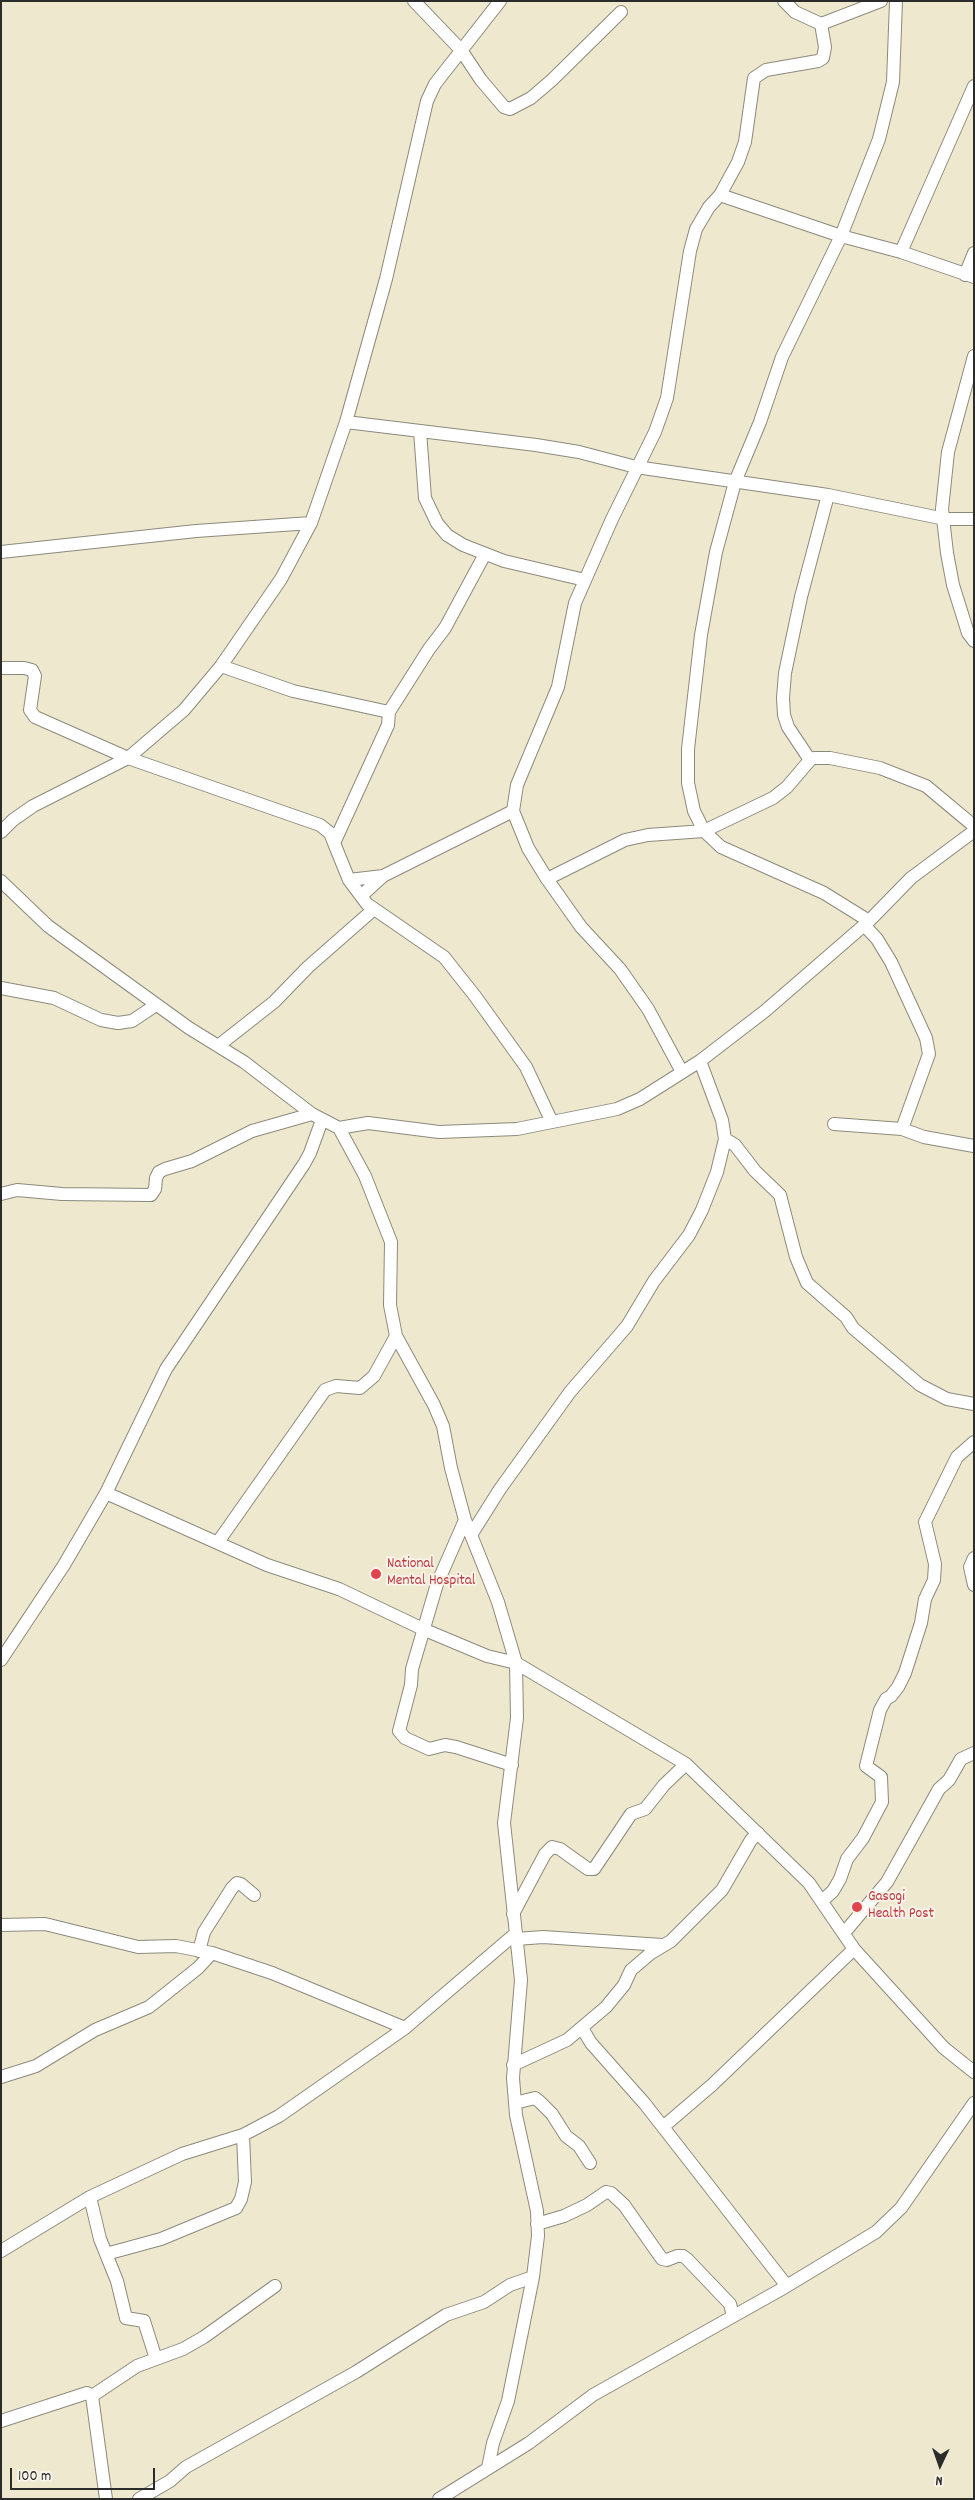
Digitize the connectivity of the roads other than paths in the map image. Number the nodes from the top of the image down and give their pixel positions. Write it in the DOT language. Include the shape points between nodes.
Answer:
graph roads {
  1 [pos="414,1"];
  2 [pos="500,1"];
  3 [pos="784,1"];
  4 [pos="881,1"];
  5 [pos="896,1"];
  6 [pos="621,12"];
  7 [pos="821,24"];
  8 [pos="462,50"];
  9 [pos="974,86"];
  10 [pos="720,195"];
  11 [pos="841,236"];
  12 [pos="901,252"];
  13 [pos="974,253"];
  14 [pos="970,276"];
  15 [pos="974,356"];
  16 [pos="346,422"];
  17 [pos="420,431"];
  18 [pos="636,467"];
  19 [pos="734,482"];
  20 [pos="828,495"];
  21 [pos="945,519"];
  22 [pos="974,519"];
  23 [pos="311,523"];
  24 [pos="1,552"];
  25 [pos="485,554"];
  26 [pos="585,580"];
  27 [pos="974,641"];
  28 [pos="221,666"];
  29 [pos="1,668"];
  30 [pos="389,712"];
  31 [pos="128,758"];
  32 [pos="810,760"];
  33 [pos="513,811"];
  34 [pos="974,826"];
  35 [pos="704,831"];
  36 [pos="974,831"];
  37 [pos="1,832"];
  38 [pos="334,843"];
  39 [pos="383,876"];
  40 [pos="547,879"];
  41 [pos="349,880"];
  42 [pos="1,881"];
  43 [pos="361,896"];
  44 [pos="374,909"];
  45 [pos="866,923"];
  46 [pos="1,988"];
  47 [pos="156,1004"];
  48 [pos="218,1046"];
  49 [pos="700,1061"];
  50 [pos="682,1072"];
  51 [pos="317,1117"];
  52 [pos="551,1120"];
  53 [pos="834,1124"];
  54 [pos="339,1128"];
  55 [pos="902,1129"];
  56 [pos="725,1138"];
  57 [pos="974,1146"];
  58 [pos="1,1194"];
  59 [pos="396,1336"];
  60 [pos="974,1404"];
  61 [pos="974,1442"];
  62 [pos="106,1493"];
  63 [pos="465,1520"];
  64 [pos="471,1535"];
  65 [pos="218,1542"];
  66 [pos="974,1558"];
  67 [pos="974,1585"];
  68 [pos="425,1630"];
  69 [pos="1,1660"];
  70 [pos="516,1664"];
  71 [pos="974,1753"];
  72 [pos="686,1764"];
  73 [pos="512,1765"];
  74 [pos="758,1833"];
  75 [pos="254,1895"];
  76 [pos="822,1901"];
  77 [pos="513,1914"];
  78 [pos="1,1925"];
  79 [pos="16,1925"];
  80 [pos="844,1933"];
  81 [pos="1,1935"];
  82 [pos="516,1937"];
  83 [pos="662,1945"];
  84 [pos="854,1949"];
  85 [pos="205,1952"];
  86 [pos="405,2028"];
  87 [pos="582,2028"];
  88 [pos="513,2065"];
  89 [pos="974,2072"];
  90 [pos="1,2077"];
  91 [pos="515,2103"];
  92 [pos="974,2103"];
  93 [pos="663,2127"];
  94 [pos="243,2135"];
  95 [pos="590,2162"];
  96 [pos="90,2197"];
  97 [pos="537,2224"];
  98 [pos="1,2251"];
  99 [pos="106,2254"];
  100 [pos="533,2277"];
  101 [pos="275,2286"];
  102 [pos="787,2286"];
  103 [pos="733,2316"];
  104 [pos="156,2359"];
  105 [pos="92,2396"];
  106 [pos="1,2421"];
  107 [pos="488,2468"];
  108 [pos="106,2499"];
  109 [pos="139,2499"];
  110 [pos="438,2499"];
  1 -- 8 [label="street"];
  2 -- 8 [label="street"];
  3 -- 7 [label="street" via="795,12"];
  4 -- 7 [label="street"];
  5 -- 11 [label="street" via="893,82 886,116"];
  6 -- 8 [label="street" via="552,80 531,98 510,109 504,107 481,80"];
  7 -- 10 [label="street" via="825,47 823,58 766,70 754,78 745,142"];
  8 -- 16 [label="street" via="434,84 421,119 386,279"];
  9 -- 12 [label="street"];
  10 -- 11 [label="street"];
  10 -- 18 [label="street" via="696,229 667,398 655,432"];
  11 -- 12 [label="street"];
  11 -- 19 [label="street" via="782,357 760,422"];
  12 -- 14 [label="street"];
  13 -- 14 [label="street"];
  15 -- 21 [label="street" via="948,452 942,509"];
  16 -- 17 [label="street"];
  16 -- 23 [label="street"];
  17 -- 18 [label="street" via="579,452"];
  17 -- 25 [label="street" via="425,498 437,523 447,535"];
  18 -- 19 [label="street"];
  18 -- 26 [label="street"];
  19 -- 20 [label="street"];
  19 -- 35 [label="street" via="716,552 701,635 688,749 688,783 694,811"];
  20 -- 21 [label="street"];
  20 -- 32 [label="street" via="785,673 784,715 788,727"];
  21 -- 22 [label="street"];
  21 -- 27 [label="street" via="953,585 968,633"];
  23 -- 24 [label="street" via="196,531"];
  23 -- 28 [label="street" via="281,579"];
  25 -- 26 [label="street"];
  25 -- 30 [label="street" via="445,628"];
  26 -- 33 [label="street" via="576,603 558,686 517,786"];
  28 -- 30 [label="street" via="293,691"];
  28 -- 31 [label="street" via="184,710"];
  29 -- 31 [label="street" via="32,670 35,676 30,710 35,717"];
  30 -- 38 [label="street" via="388,725"];
  31 -- 37 [label="street" via="33,806"];
  31 -- 38 [label="street" via="320,825 330,833"];
  32 -- 34 [label="street" via="830,758 880,768 926,786"];
  32 -- 35 [label="street" via="788,787 773,798"];
  33 -- 39 [label="street"];
  33 -- 40 [label="street" via="528,848"];
  35 -- 40 [label="street" via="625,840"];
  35 -- 45 [label="street" via="720,847 824,892"];
  36 -- 45 [label="street" via="911,878"];
  38 -- 41 [label="street"];
  39 -- 41 [label="street"];
  39 -- 43 [label="street"];
  40 -- 50 [label="street" via="581,927 620,969 648,1009"];
  41 -- 43 [label="street"];
  42 -- 47 [label="street" via="48,926"];
  43 -- 44 [label="street"];
  44 -- 48 [label="street" via="274,1002"];
  44 -- 52 [label="street" via="444,956 526,1067"];
  45 -- 49 [label="street" via="800,982"];
  45 -- 55 [label="street" via="891,962 926,1038 930,1054"];
  46 -- 47 [label="street" via="54,998 101,1020 118,1023 132,1021"];
  47 -- 48 [label="street"];
  48 -- 51 [label="street"];
  49 -- 50 [label="street"];
  49 -- 56 [label="street"];
  50 -- 52 [label="street" via="657,1090 617,1109"];
  51 -- 54 [label="street"];
  51 -- 58 [label="street" via="252,1131 192,1161 165,1169 159,1172 151,1195 17,1190"];
  51 -- 62 [label="street" via="310,1153 304,1164 166,1369"];
  52 -- 54 [label="street" via="517,1129 439,1132 368,1123"];
  53 -- 55 [label="street"];
  54 -- 59 [label="street" via="365,1176 391,1242 390,1305"];
  55 -- 57 [label="street" via="924,1137"];
  56 -- 60 [label="street" via="780,1195 796,1257 807,1283 846,1317 853,1328 920,1385 947,1399"];
  56 -- 64 [label="street" via="712,1185 689,1234 654,1281 627,1326 560,1406"];
  59 -- 63 [label="street" via="443,1426"];
  59 -- 65 [label="street" via="374,1376 360,1388 336,1386 326,1390"];
  61 -- 76 [label="street" via="957,1457 925,1522 935,1564 934,1580 925,1599 905,1673 880,1710 866,1766 881,1777 882,1802 868,1830 847,1859 840,1880"];
  62 -- 65 [label="street"];
  62 -- 69 [label="street" via="64,1565"];
  63 -- 64 [label="street"];
  63 -- 68 [label="street" via="437,1584"];
  64 -- 70 [label="street" via="498,1602"];
  65 -- 68 [label="street" via="267,1565 339,1589"];
  66 -- 67 [label="street" via="970,1567"];
  68 -- 70 [label="street"];
  68 -- 73 [label="street" via="412,1669 399,1731 404,1738 429,1749 445,1745 456,1747"];
  70 -- 72 [label="street"];
  70 -- 73 [label="street"];
  71 -- 80 [label="street" via="961,1759 949,1780 939,1789 887,1882"];
  72 -- 74 [label="street"];
  72 -- 77 [label="street" via="645,1809 631,1814 594,1869 588,1869 552,1847 545,1854"];
  73 -- 77 [label="street" via="504,1823"];
  74 -- 76 [label="street" via="809,1883"];
  74 -- 83 [label="street" via="722,1890 671,1941"];
  75 -- 85 [label="street" via="241,1884 237,1883 232,1888 204,1932"];
  76 -- 80 [label="street"];
  77 -- 82 [label="street"];
  78 -- 79 [label="street"];
  79 -- 81 [label="street"];
  79 -- 85 [label="street" via="45,1924 138,1947 176,1946"];
  80 -- 84 [label="street"];
  82 -- 83 [label="street"];
  82 -- 86 [label="street"];
  82 -- 88 [label="street" via="521,1980"];
  83 -- 87 [label="street" via="631,1970 615,1998"];
  84 -- 89 [label="street" via="944,2048"];
  84 -- 93 [label="street" via="712,2086"];
  85 -- 86 [label="street" via="272,1973"];
  85 -- 90 [label="street" via="198,1968 149,2007 95,2030 36,2066"];
  86 -- 94 [label="street" via="316,2092"];
  87 -- 88 [label="street" via="567,2040"];
  87 -- 93 [label="street" via="591,2043"];
  88 -- 91 [label="street"];
  91 -- 95 [label="street" via="535,2098"];
  91 -- 97 [label="street" via="532,2182"];
  92 -- 102 [label="street" via="901,2208 876,2232"];
  93 -- 102 [label="street"];
  94 -- 96 [label="street" via="182,2154"];
  94 -- 99 [label="street" via="245,2182 236,2208 161,2240"];
  96 -- 98 [label="street"];
  96 -- 99 [label="street"];
  97 -- 100 [label="street"];
  97 -- 103 [label="street" via="580,2208 606,2192 612,2193 662,2260 677,2256 687,2259 730,2304"];
  99 -- 104 [label="street" via="126,2318 144,2321"];
  100 -- 107 [label="street" via="508,2401"];
  100 -- 109 [label="street" via="510,2285 484,2302 446,2315 356,2372 186,2467 170,2481"];
  101 -- 104 [label="street" via="204,2337"];
  102 -- 103 [label="street"];
  103 -- 107 [label="street" via="593,2395"];
  104 -- 105 [label="street" via="137,2366"];
  105 -- 106 [label="street" via="87,2393"];
  105 -- 108 [label="street"];
  107 -- 110 [label="street"];
}
